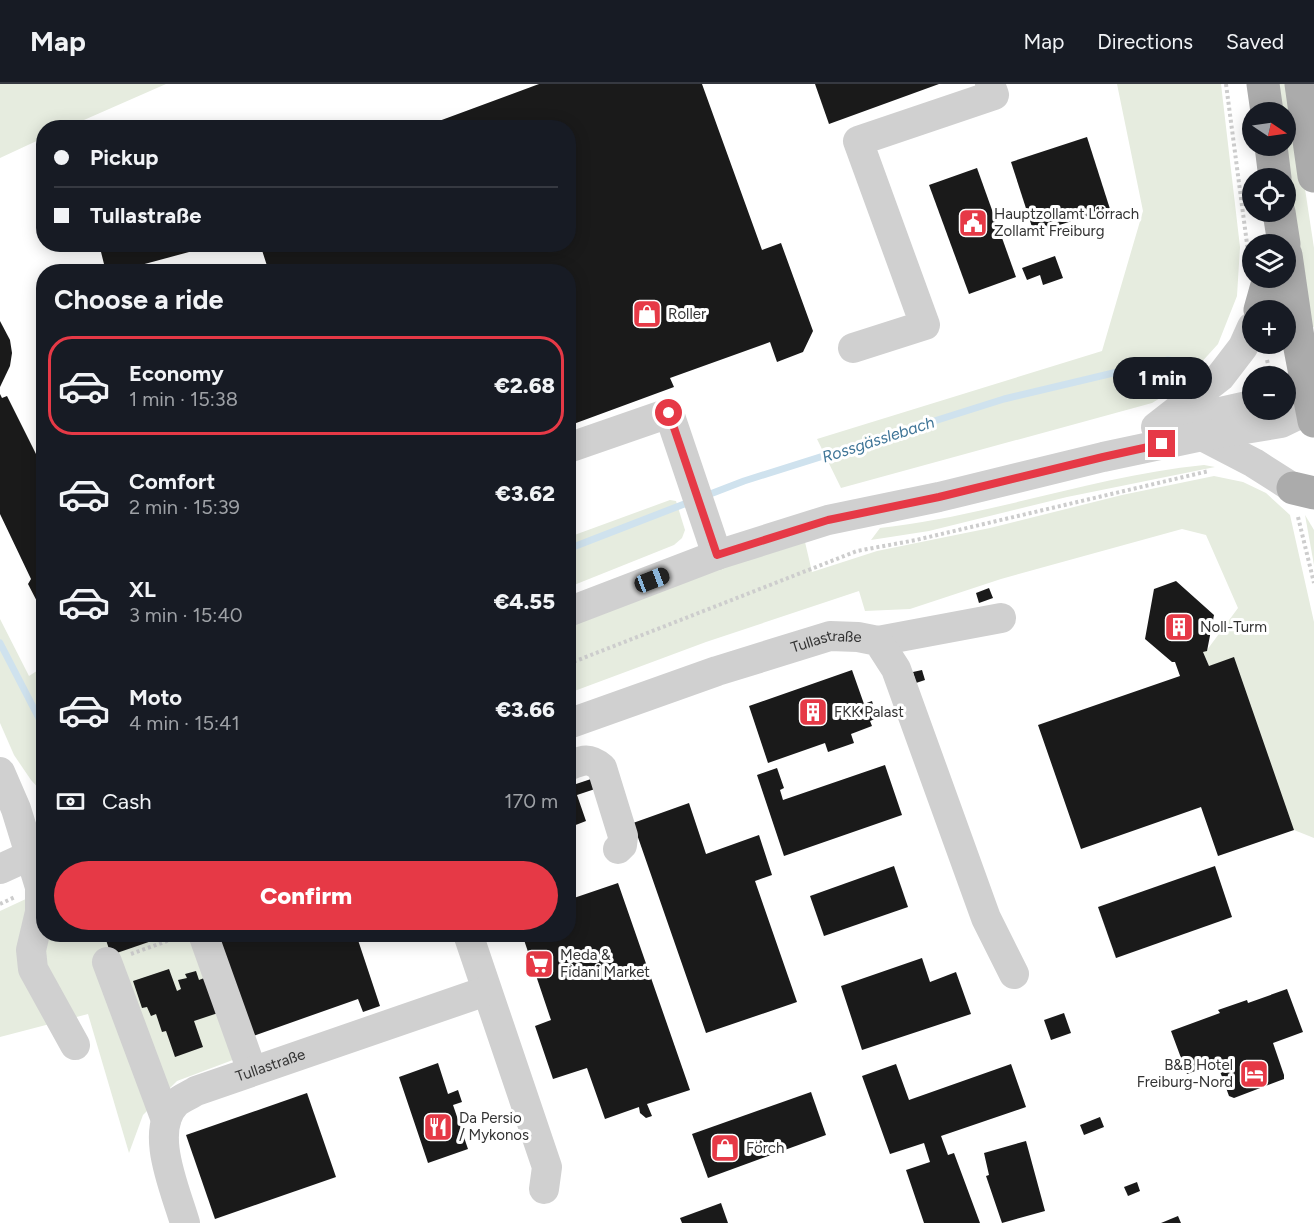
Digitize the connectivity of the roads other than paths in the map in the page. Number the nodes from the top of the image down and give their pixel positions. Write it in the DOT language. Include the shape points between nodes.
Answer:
graph roads {
  1 [pos="990,84"];
  2 [pos="1263,84"];
  3 [pos="1301,84"];
  4 [pos="1266,102"];
  5 [pos="1314,176"];
  6 [pos="1290,288"];
  7 [pos="1242,347"];
  8 [pos="853,348"];
  9 [pos="1242,407"];
  10 [pos="1306,409"];
  11 [pos="1156,427"];
  12 [pos="1202,436"];
  13 [pos="576,445"];
  14 [pos="1103,457"];
  15 [pos="1302,500"];
  16 [pos="712,543"];
  17 [pos="576,608"];
  18 [pos="1000,618"];
  19 [pos="878,641"];
  20 [pos="576,721"];
  21 [pos="576,763"];
  22 [pos="0,772"];
  23 [pos="618,849"];
  24 [pos="36,850"];
  25 [pos="36,852"];
  26 [pos="0,869"];
  27 [pos="36,929"];
  28 [pos="206,942"];
  29 [pos="471,942"];
  30 [pos="107,962"];
  31 [pos="1014,974"];
  32 [pos="486,991"];
  33 [pos="75,1045"];
  34 [pos="252,1071"];
  35 [pos="166,1120"];
  36 [pos="544,1189"];
  37 [pos="185,1223"];
  1 -- 8 [label="street" via="994,95 858,141 925,325"];
  2 -- 4 [label="main road"];
  3 -- 5 [label="main road"];
  6 -- 10 [label="main road"];
  7 -- 11 [label="street" via="1220,377"];
  9 -- 11 [label="street"];
  10 -- 12 [label="street" via="1281,423"];
  11 -- 14 [label="street"];
  12 -- 14 [label="street"];
  12 -- 15 [label="street" via="1254,463"];
  13 -- 16 [label="street" via="669,413"];
  14 -- 16 [label="street" via="939,497"];
  16 -- 17 [label="street"];
  18 -- 19 [label="street"];
  19 -- 20 [label="street, Tullastraße" via="830,636"];
  19 -- 31 [label="street, Tullastraße" via="896,669 986,918"];
  21 -- 23 [label="street" via="594,761 602,768 623,836"];
  22 -- 24 [label="street"];
  25 -- 26 [label="street"];
  27 -- 33 [label="street" via="31,950 33,969"];
  28 -- 34 [label="street"];
  29 -- 32 [label="street"];
  30 -- 35 [label="street"];
  32 -- 34 [label="street, Tullastraße"];
  32 -- 36 [label="street" via="547,1167"];
  34 -- 35 [label="street, Tullastraße" via="196,1091 176,1104"];
  35 -- 37 [label="street" via="162,1145"];
}
